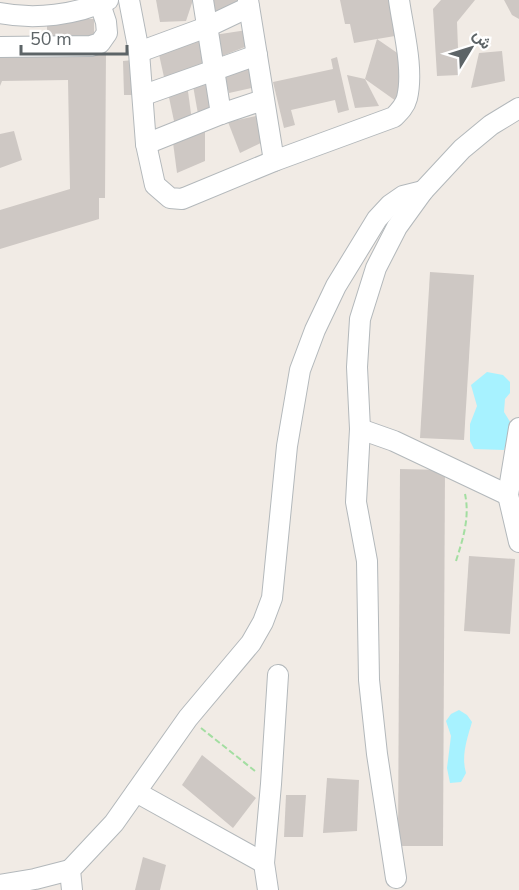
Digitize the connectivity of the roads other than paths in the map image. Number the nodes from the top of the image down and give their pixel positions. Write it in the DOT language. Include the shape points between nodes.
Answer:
graph roads {
  1 [pos="129,0"];
  2 [pos="203,0"];
  3 [pos="399,0"];
  4 [pos="104,2"];
  5 [pos="249,3"];
  6 [pos="0,13"];
  7 [pos="207,27"];
  8 [pos="0,47"];
  9 [pos="139,52"];
  10 [pos="257,55"];
  11 [pos="214,69"];
  12 [pos="144,95"];
  13 [pos="264,100"];
  14 [pos="519,108"];
  15 [pos="221,114"];
  16 [pos="146,144"];
  17 [pos="274,161"];
  18 [pos="423,191"];
  19 [pos="519,428"];
  20 [pos="360,429"];
  21 [pos="508,495"];
  22 [pos="519,542"];
  23 [pos="278,675"];
  24 [pos="136,792"];
  25 [pos="264,863"];
  26 [pos="70,870"];
  27 [pos="396,878"];
  28 [pos="0,885"];
  29 [pos="72,890"];
  30 [pos="268,890"];
  1 -- 9 [label="street"];
  2 -- 7 [label="street"];
  3 -- 17 [label="street" via="408,58 407,99 402,110 394,117"];
  4 -- 6 [label="street" via="59,15"];
  4 -- 8 [label="street" via="107,33 100,43"];
  5 -- 7 [label="street"];
  5 -- 10 [label="street"];
  7 -- 9 [label="street"];
  7 -- 11 [label="street"];
  9 -- 12 [label="street"];
  10 -- 11 [label="street"];
  10 -- 13 [label="street"];
  11 -- 12 [label="street"];
  11 -- 15 [label="street"];
  12 -- 16 [label="street"];
  13 -- 15 [label="street"];
  13 -- 17 [label="street"];
  14 -- 18 [label="street" via="462,149"];
  15 -- 16 [label="street"];
  16 -- 17 [label="street" via="155,185 170,198 182,199"];
  18 -- 20 [label="street" via="397,227 376,268 360,319"];
  18 -- 24 [label="street" via="404,196 377,219 336,286 300,370 287,446 272,598 264,622"];
  19 -- 21 [label="street"];
  20 -- 21 [label="street"];
  20 -- 27 [label="street" via="356,502 367,561 369,680"];
  21 -- 22 [label="street"];
  23 -- 25 [label="street"];
  24 -- 25 [label="street"];
  24 -- 26 [label="street" via="114,823"];
  25 -- 30 [label="street"];
  26 -- 28 [label="street"];
  26 -- 29 [label="street"];
}
